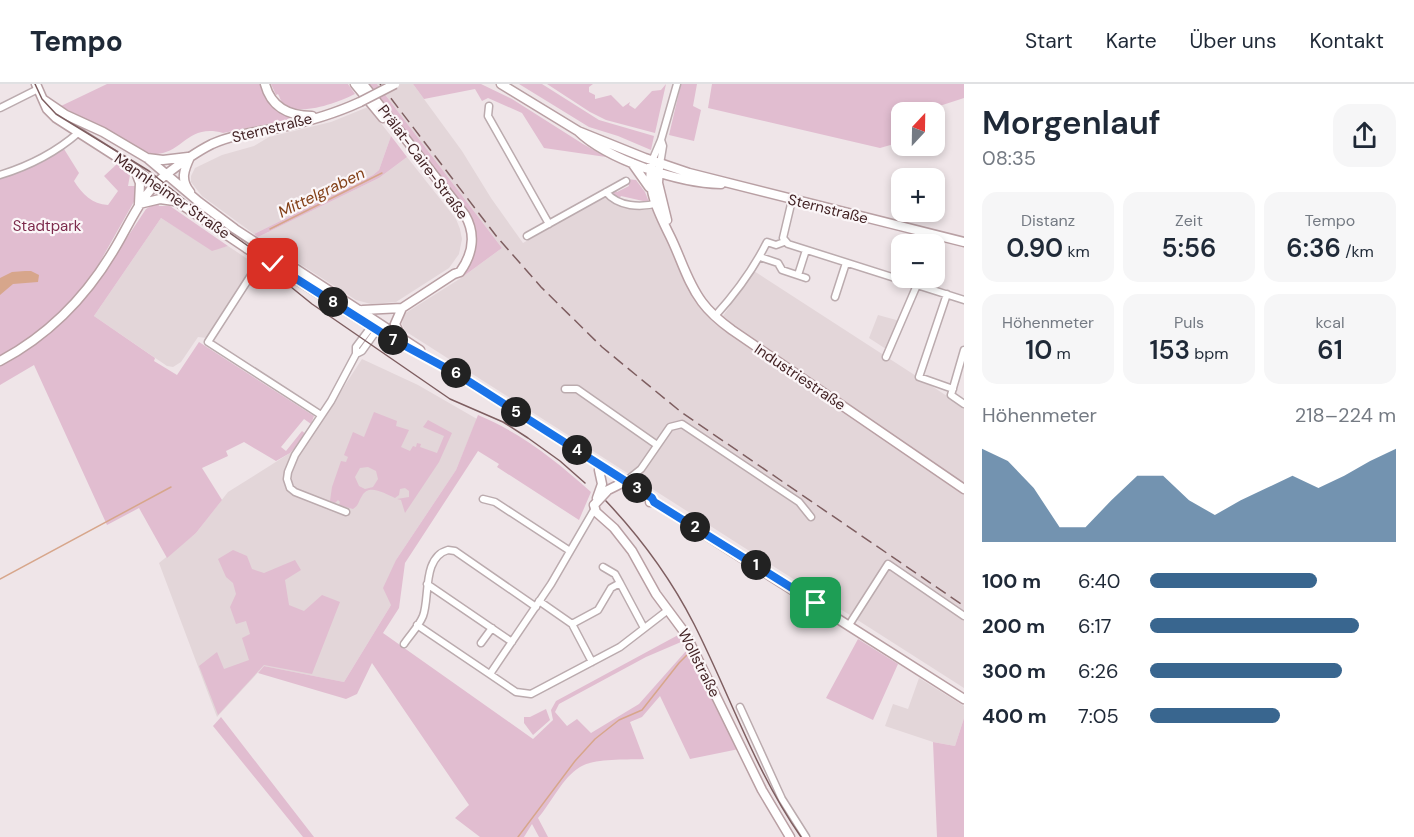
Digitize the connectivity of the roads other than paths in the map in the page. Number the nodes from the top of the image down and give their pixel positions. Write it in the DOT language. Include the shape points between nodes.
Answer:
graph roads {
  1 [pos="265,84"];
  2 [pos="355,84"];
  3 [pos="363,84"];
  4 [pos="395,84"];
  5 [pos="501,84"];
  6 [pos="677,84"];
  7 [pos="37,86"];
  8 [pos="44,100"];
  9 [pos="489,106"];
  10 [pos="0,108"];
  11 [pos="321,116"];
  12 [pos="388,120"];
  13 [pos="578,131"];
  14 [pos="78,133"];
  15 [pos="190,156"];
  16 [pos="147,158"];
  17 [pos="630,161"];
  18 [pos="655,167"];
  19 [pos="134,168"];
  20 [pos="166,175"];
  21 [pos="0,176"];
  22 [pos="626,181"];
  23 [pos="155,184"];
  24 [pos="606,192"];
  25 [pos="652,192"];
  26 [pos="792,200"];
  27 [pos="176,201"];
  28 [pos="199,202"];
  29 [pos="659,203"];
  30 [pos="139,204"];
  31 [pos="549,224"];
  32 [pos="914,234"];
  33 [pos="527,236"];
  34 [pos="945,241"];
  35 [pos="784,242"];
  36 [pos="964,242"];
  37 [pos="806,250"];
  38 [pos="760,257"];
  39 [pos="846,263"];
  40 [pos="255,269"];
  41 [pos="798,275"];
  42 [pos="891,277"];
  43 [pos="806,278"];
  44 [pos="918,288"];
  45 [pos="926,288"];
  46 [pos="946,294"];
  47 [pos="835,297"];
  48 [pos="964,300"];
  49 [pos="359,309"];
  50 [pos="399,310"];
  51 [pos="715,316"];
  52 [pos="377,326"];
  53 [pos="401,337"];
  54 [pos="412,347"];
  55 [pos="964,350"];
  56 [pos="886,357"];
  57 [pos="0,361"];
  58 [pos="565,389"];
  59 [pos="952,392"];
  60 [pos="964,404"];
  61 [pos="321,416"];
  62 [pos="546,431"];
  63 [pos="657,446"];
  64 [pos="599,470"];
  65 [pos="638,473"];
  66 [pos="623,482"];
  67 [pos="639,489"];
  68 [pos="964,489"];
  69 [pos="483,499"];
  70 [pos="654,502"];
  71 [pos="594,508"];
  72 [pos="346,512"];
  73 [pos="811,517"];
  74 [pos="570,551"];
  75 [pos="603,567"];
  76 [pos="620,583"];
  77 [pos="427,584"];
  78 [pos="537,604"];
  79 [pos="668,610"];
  80 [pos="964,616"];
  81 [pos="572,624"];
  82 [pos="417,625"];
  83 [pos="849,625"];
  84 [pos="492,628"];
  85 [pos="644,628"];
  86 [pos="512,642"];
  87 [pos="481,643"];
  88 [pos="404,644"];
  89 [pos="592,662"];
  90 [pos="490,674"];
  91 [pos="964,699"];
  92 [pos="740,707"];
  93 [pos="790,837"];
  94 [pos="806,837"];
  1 -- 11 [label="street" via="277,106 297,115"];
  2 -- 12 [label="street, Prälat-Caire-Straße"];
  3 -- 12 [label="street, Prälat-Caire-Straße"];
  4 -- 11 [label="street, Sternstraße, bridge"];
  5 -- 13 [label="street, Sternstraße"];
  6 -- 18 [label="street"];
  7 -- 8 [label="street, Mannheimer Straße"];
  7 -- 10 [label="street"];
  8 -- 14 [label="street, Mannheimer Straße" via="52,114"];
  8 -- 16 [label="street, Mannheimer Straße"];
  9 -- 31 [label="street" via="488,116"];
  11 -- 15 [label="street, Sternstraße" via="228,138"];
  12 -- 50 [label="street, Prälat-Caire-Straße" via="465,215 471,229 471,247 460,272"];
  13 -- 17 [label="street, Sternstraße"];
  13 -- 18 [label="street, Sternstraße"];
  14 -- 19 [label="street, Mannheimer Straße"];
  14 -- 21 [label="street" via="41,159"];
  15 -- 16 [label="street"];
  15 -- 20 [label="street, Sternstraße"];
  15 -- 28 [label="street" via="183,180"];
  16 -- 20 [label="street, Mannheimer Straße"];
  17 -- 18 [label="street, Sternstraße"];
  17 -- 25 [label="street"];
  18 -- 25 [label="street, Industriestraße"];
  18 -- 26 [label="street, Sternstraße"];
  18 -- 29 [label="street, Industriestraße"];
  19 -- 23 [label="street, Mannheimer Straße"];
  19 -- 30 [label="street" via="140,183"];
  20 -- 23 [label="street, Sternstraße"];
  20 -- 28 [label="street, Mannheimer Straße"];
  22 -- 24 [label="street"];
  23 -- 27 [label="street, Mannheimer Straße"];
  23 -- 30 [label="street, Sternstraße"];
  24 -- 29 [label="street" via="632,206"];
  24 -- 31 [label="street"];
  25 -- 29 [label="street, Industriestraße"];
  26 -- 32 [label="street, Sternstraße"];
  26 -- 35 [label="street"];
  27 -- 30 [label="street" via="160,199"];
  27 -- 52 [label="street, Mannheimer Straße"];
  28 -- 49 [label="street, Mannheimer Straße"];
  29 -- 51 [label="street, Industriestraße" via="695,291"];
  30 -- 57 [label="street, Sternstraße" via="103,267 72,307 32,342"];
  31 -- 33 [label="street"];
  34 -- 36 [label="street, Sternstraße"];
  35 -- 37 [label="street"];
  35 -- 38 [label="street" via="767,242"];
  37 -- 39 [label="street"];
  37 -- 41 [label="street"];
  38 -- 41 [label="street"];
  38 -- 51 [label="street" via="737,293"];
  39 -- 42 [label="street"];
  39 -- 47 [label="street"];
  40 -- 61 [label="street" via="208,342"];
  41 -- 43 [label="street"];
  44 -- 56 [label="street"];
  45 -- 46 [label="street"];
  46 -- 48 [label="street"];
  46 -- 59 [label="street" via="919,377"];
  49 -- 50 [label="street"];
  49 -- 52 [label="street, Mannheimer Straße"];
  50 -- 52 [label="street, Prälat-Caire-Straße"];
  50 -- 53 [label="street" via="396,324"];
  51 -- 68 [label="street, Industriestraße"];
  52 -- 53 [label="street, Mannheimer Straße"];
  52 -- 54 [label="street, Mannheimer Straße"];
  52 -- 61 [label="street" via="356,354"];
  53 -- 54 [label="street, Mannheimer Straße"];
  54 -- 62 [label="street, Mannheimer Straße"];
  55 -- 59 [label="street"];
  58 -- 63 [label="street" via="577,389"];
  59 -- 60 [label="street"];
  61 -- 72 [label="street" via="291,462 288,483 295,492"];
  62 -- 64 [label="street, Mannheimer Straße"];
  62 -- 66 [label="street, Mannheimer Straße"];
  63 -- 65 [label="street"];
  63 -- 73 [label="street" via="670,427 678,423 687,425 799,502"];
  64 -- 66 [label="street, Mannheimer Straße"];
  64 -- 71 [label="street" via="602,484"];
  65 -- 66 [label="street"];
  65 -- 67 [label="street"];
  66 -- 67 [label="street, Mannheimer Straße"];
  66 -- 70 [label="street, Mannheimer Straße"];
  66 -- 71 [label="street" via="602,494"];
  67 -- 70 [label="street, Mannheimer Straße"];
  69 -- 74 [label="street" via="495,502"];
  70 -- 83 [label="street, Mannheimer Straße"];
  71 -- 74 [label="street"];
  71 -- 79 [label="street, Wollstraße" via="623,539"];
  74 -- 78 [label="street"];
  75 -- 76 [label="street" via="615,574"];
  76 -- 81 [label="street" via="610,588 598,610"];
  76 -- 85 [label="street"];
  77 -- 78 [label="street" via="440,554 455,551"];
  77 -- 82 [label="street" via="423,617"];
  77 -- 84 [label="street"];
  78 -- 81 [label="street"];
  78 -- 86 [label="street"];
  79 -- 85 [label="street"];
  79 -- 93 [label="street, Wollstraße" via="685,633 762,790"];
  80 -- 83 [label="street" via="888,564"];
  81 -- 89 [label="street"];
  82 -- 88 [label="street"];
  82 -- 90 [label="street"];
  83 -- 91 [label="street, Mannheimer Straße"];
  84 -- 86 [label="street"];
  84 -- 87 [label="street"];
  85 -- 89 [label="street"];
  86 -- 90 [label="street"];
  89 -- 90 [label="street" via="531,694 516,692"];
  92 -- 94 [label="street" via="783,799"];
}
